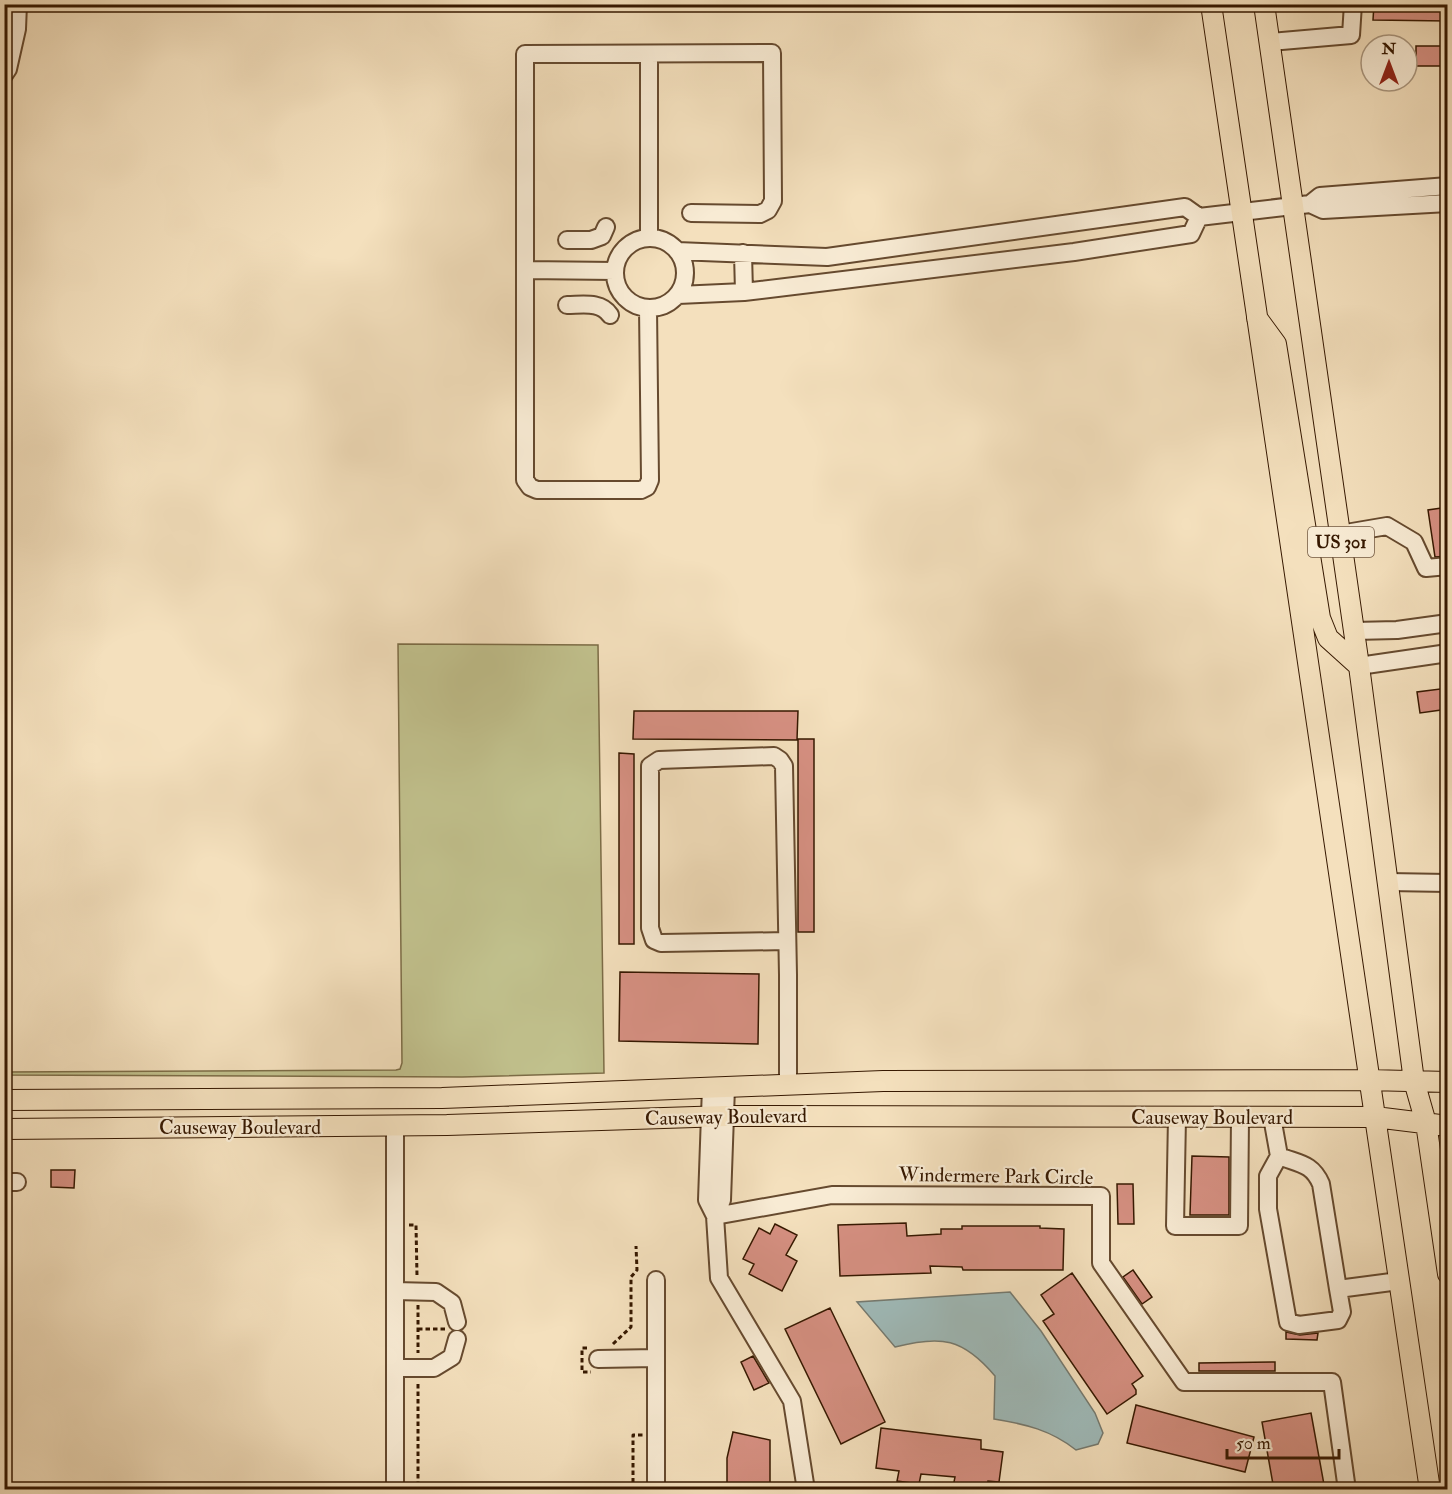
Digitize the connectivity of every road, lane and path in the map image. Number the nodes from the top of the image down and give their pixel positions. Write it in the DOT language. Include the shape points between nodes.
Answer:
graph roads {
  1 [pos="18,4"];
  2 [pos="1211,4"];
  3 [pos="1264,4"];
  4 [pos="1353,4"];
  5 [pos="1270,42"];
  6 [pos="649,54"];
  7 [pos="4,75"];
  8 [pos="1448,186"];
  9 [pos="1448,202"];
  10 [pos="1301,205"];
  11 [pos="1241,212"];
  12 [pos="691,213"];
  13 [pos="1198,217"];
  14 [pos="606,227"];
  15 [pos="649,238"];
  16 [pos="567,240"];
  17 [pos="678,251"];
  18 [pos="743,253"];
  19 [pos="525,270"];
  20 [pos="615,271"];
  21 [pos="744,292"];
  22 [pos="678,295"];
  23 [pos="567,305"];
  24 [pos="648,308"];
  25 [pos="610,315"];
  26 [pos="1256,316"];
  27 [pos="1340,534"];
  28 [pos="1448,566"];
  29 [pos="1448,623"];
  30 [pos="1354,630"];
  31 [pos="1448,653"];
  32 [pos="1359,666"];
  33 [pos="1388,882"];
  34 [pos="1448,883"];
  35 [pos="787,941"];
  36 [pos="1368,1080"];
  37 [pos="1414,1081"];
  38 [pos="1448,1082"];
  39 [pos="788,1083"];
  40 [pos="718,1087"];
  41 [pos="4,1100"];
  42 [pos="718,1116"];
  43 [pos="1177,1117"];
  44 [pos="1240,1117"];
  45 [pos="1272,1117"];
  46 [pos="1376,1117"];
  47 [pos="1426,1123"];
  48 [pos="395,1126"];
  49 [pos="1448,1126"];
  50 [pos="4,1129"];
  51 [pos="1279,1156"];
  52 [pos="715,1216"];
  53 [pos="404,1225"];
  54 [pos="1448,1274"];
  55 [pos="424,1280"];
  56 [pos="656,1280"];
  57 [pos="1399,1281"];
  58 [pos="1338,1289"];
  59 [pos="395,1291"];
  60 [pos="418,1297"];
  61 [pos="418,1329"];
  62 [pos="454,1330"];
  63 [pos="656,1358"];
  64 [pos="418,1359"];
  65 [pos="598,1359"];
  66 [pos="395,1368"];
  67 [pos="418,1380"];
  68 [pos="395,1490"];
  69 [pos="418,1490"];
  70 [pos="656,1490"];
  71 [pos="806,1490"];
  72 [pos="1347,1490"];
  73 [pos="1430,1490"];
  1 -- 7 [label="street" via="17,29"];
  2 -- 11 [label="main road, US 301"];
  3 -- 5 [label="main road, US 301"];
  4 -- 5 [label="street" via="1352,35"];
  5 -- 10 [label="main road, US 301"];
  6 -- 12 [label="street" via="772,53 773,201 760,214"];
  6 -- 15 [label="street"];
  6 -- 19 [label="street" via="525,54"];
  8 -- 10 [label="street" via="1320,196"];
  9 -- 10 [label="street" via="1323,210"];
  10 -- 11 [label="street"];
  10 -- 27 [label="main road, US 301"];
  11 -- 13 [label="street"];
  11 -- 26 [label="main road, US 301"];
  13 -- 18 [label="street" via="1185,207 827,257"];
  13 -- 21 [label="street" via="1191,234"];
  14 -- 16 [label="street" via="602,236 591,240"];
  15 -- 17 [label="street" via="661,239"];
  15 -- 20 [label="street" via="626,247"];
  17 -- 18 [label="street"];
  17 -- 22 [label="street" via="686,273"];
  18 -- 21 [label="street"];
  19 -- 20 [label="street"];
  19 -- 24 [label="street" via="525,480 537,490 647,487"];
  20 -- 24 [label="street" via="625,297"];
  21 -- 22 [label="street"];
  22 -- 24 [label="street" via="660,307"];
  23 -- 25 [label="street" via="599,306"];
  26 -- 32 [label="main road" via="1276,344 1320,618 1328,638"];
  26 -- 36 [label="main road, US 301"];
  27 -- 28 [label="street" via="1387,526 1414,542 1426,568"];
  27 -- 30 [label="main road, US 301"];
  29 -- 30 [label="street" via="1397,630"];
  30 -- 32 [label="main road, US 301"];
  31 -- 32 [label="street"];
  32 -- 33 [label="main road, US 301"];
  33 -- 34 [label="street"];
  33 -- 37 [label="main road, US 301"];
  35 -- 35 [label="street" via="784,766 780,760 774,756 654,762 650,766 650,932 654,940"];
  35 -- 39 [label="street"];
  36 -- 37 [label="main road, Causeway Boulevard"];
  36 -- 39 [label="main road, Causeway Boulevard"];
  36 -- 46 [label="main road, US 301"];
  37 -- 38 [label="main road, Causeway Boulevard"];
  37 -- 47 [label="main road, US 301"];
  39 -- 40 [label="main road, Causeway Boulevard"];
  40 -- 41 [label="main road, Causeway Boulevard" via="442,1098"];
  40 -- 42 [label="street"];
  42 -- 43 [label="main road, Causeway Boulevard"];
  42 -- 48 [label="main road, Causeway Boulevard"];
  42 -- 52 [label="street" via="722,1200"];
  43 -- 44 [label="main road, Causeway Boulevard"];
  43 -- 44 [label="street" via="1175,1226 1239,1226"];
  44 -- 45 [label="main road, Causeway Boulevard"];
  45 -- 46 [label="main road, Causeway Boulevard"];
  45 -- 51 [label="street"];
  46 -- 47 [label="main road, Causeway Boulevard"];
  46 -- 57 [label="main road, US 301"];
  47 -- 49 [label="main road, Causeway Boulevard"];
  47 -- 54 [label="main road, US 301"];
  48 -- 50 [label="main road, Causeway Boulevard"];
  48 -- 59 [label="street"];
  51 -- 58 [label="street" via="1308,1166 1322,1184"];
  51 -- 58 [label="street" via="1268,1176 1268,1209 1287,1322 1299,1325 1338,1320 1342,1312"];
  52 -- 71 [label="street" via="719,1278 792,1401"];
  52 -- 72 [label="street, Windermere Park Circle" via="832,1195 1101,1196 1101,1263 1184,1382 1332,1382"];
  53 -- 55 [label="path" via="416,1225 417,1279"];
  56 -- 63 [label="street"];
  57 -- 58 [label="street"];
  57 -- 73 [label="main road, US 301"];
  59 -- 62 [label="street" via="435,1292 452,1303"];
  59 -- 66 [label="street"];
  60 -- 61 [label="path"];
  61 -- 62 [label="path"];
  61 -- 64 [label="path"];
  62 -- 66 [label="street" via="452,1357 434,1368"];
  63 -- 65 [label="street"];
  63 -- 70 [label="street"];
  66 -- 68 [label="street"];
  67 -- 69 [label="path"];
}
